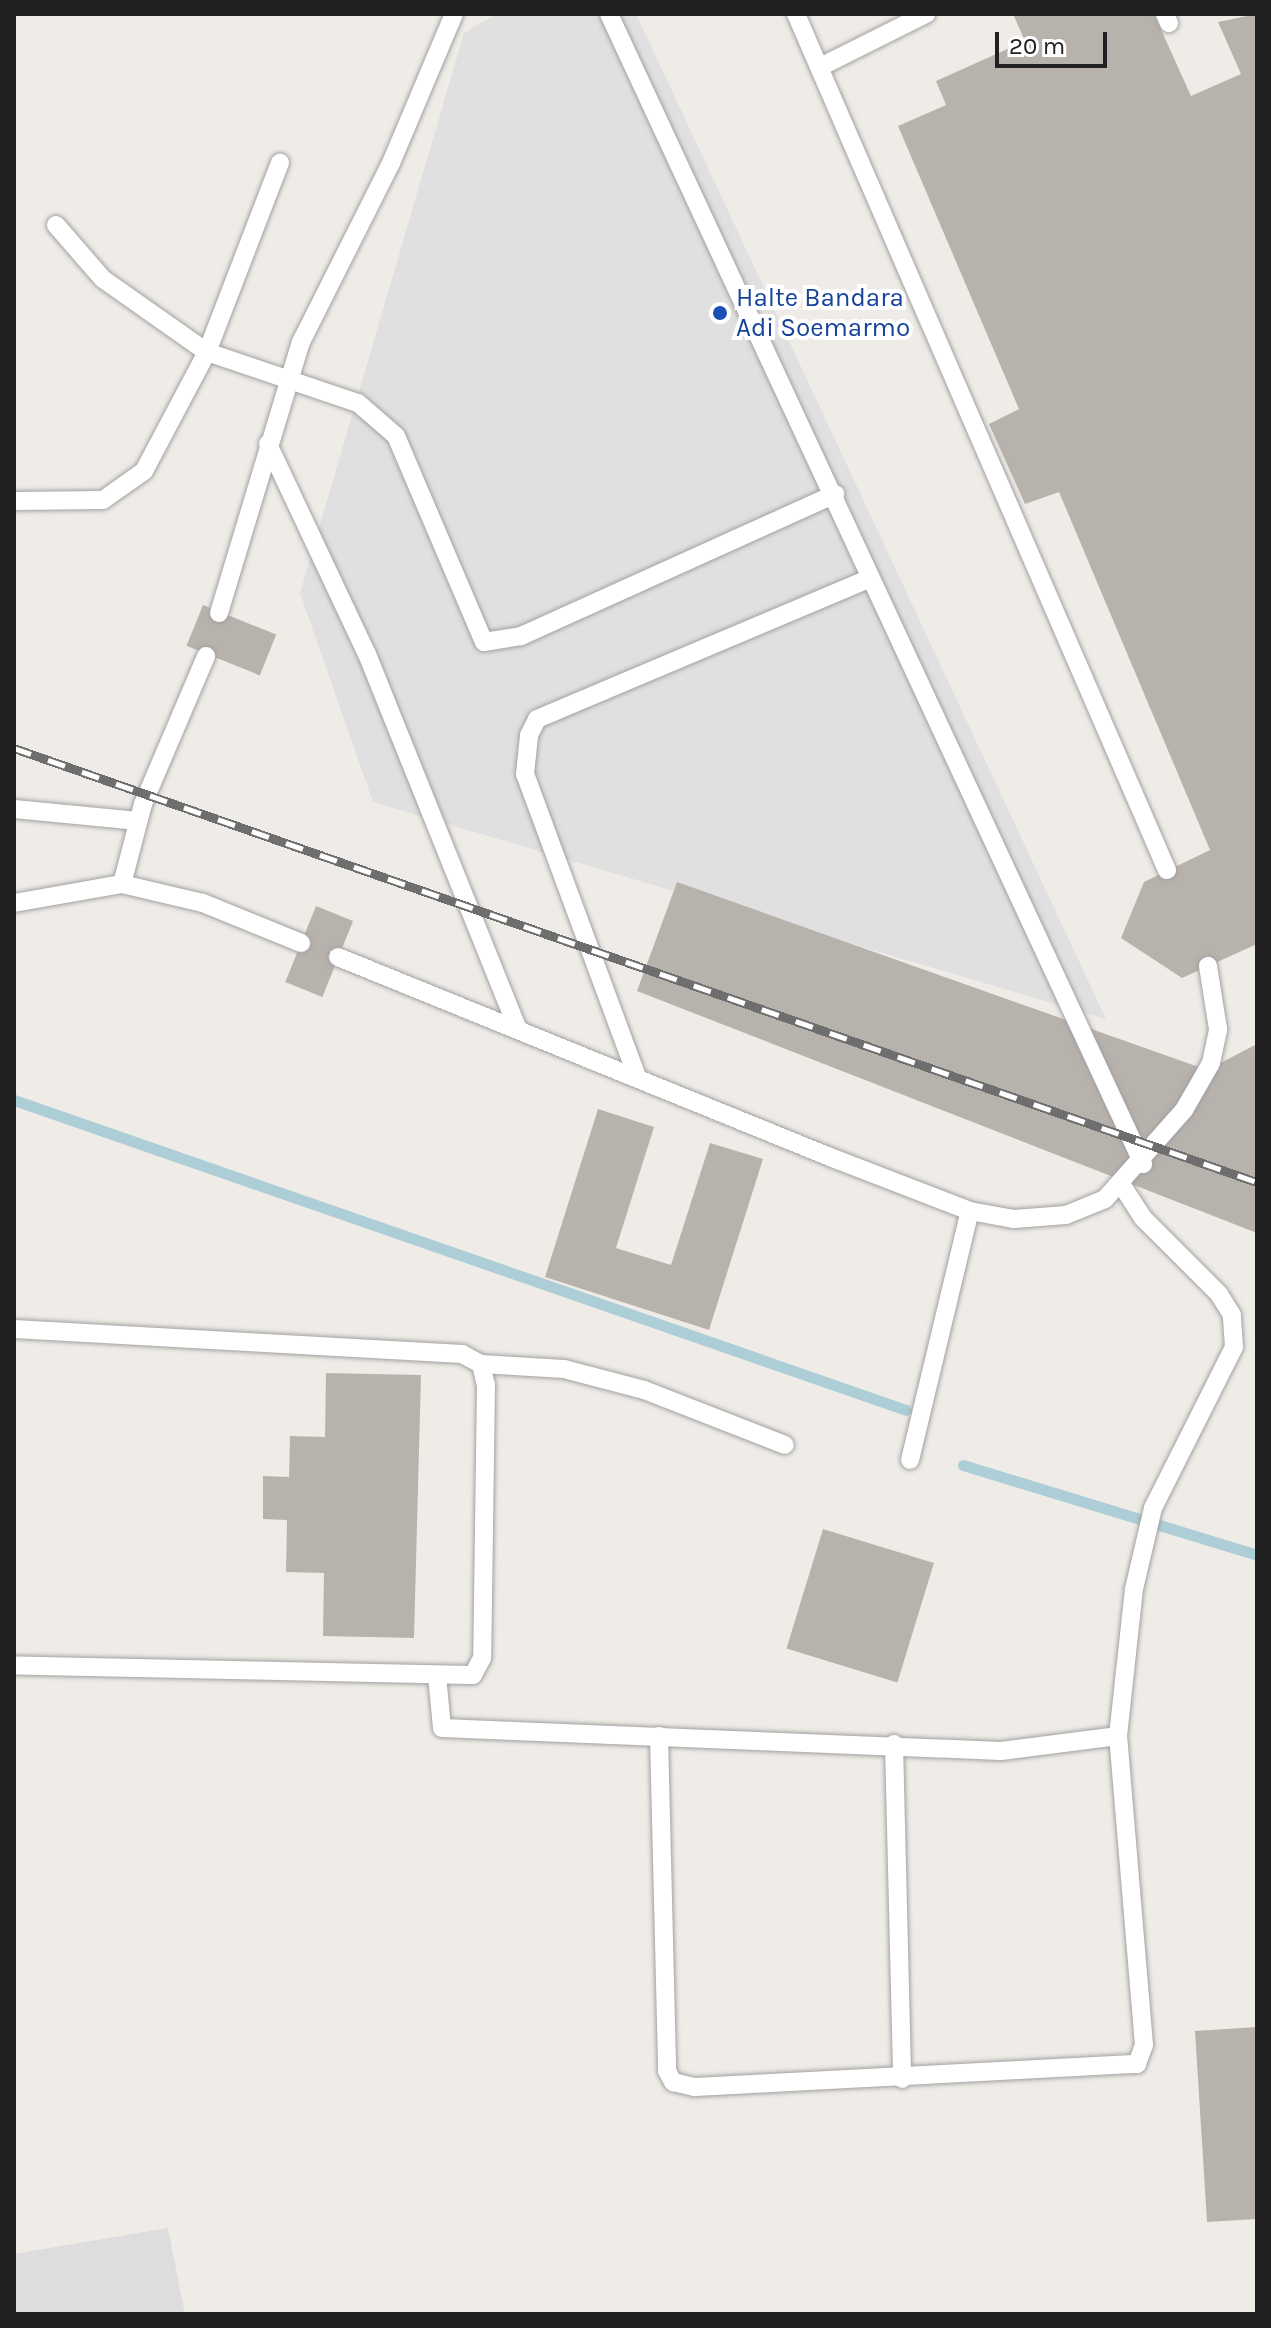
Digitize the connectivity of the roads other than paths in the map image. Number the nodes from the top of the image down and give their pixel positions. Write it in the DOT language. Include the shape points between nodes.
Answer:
graph roads {
  1 [pos="454,14"];
  2 [pos="609,14"];
  3 [pos="796,14"];
  4 [pos="926,14"];
  5 [pos="820,67"];
  6 [pos="280,163"];
  7 [pos="56,225"];
  8 [pos="207,352"];
  9 [pos="292,376"];
  10 [pos="268,444"];
  11 [pos="835,494"];
  12 [pos="14,501"];
  13 [pos="869,579"];
  14 [pos="219,613"];
  15 [pos="206,656"];
  16 [pos="14,809"];
  17 [pos="138,821"];
  18 [pos="1167,870"];
  19 [pos="122,884"];
  20 [pos="14,903"];
  21 [pos="301,943"];
  22 [pos="338,957"];
  23 [pos="1208,966"];
  24 [pos="518,1030"];
  25 [pos="636,1074"];
  26 [pos="1143,1164"];
  27 [pos="1121,1184"];
  28 [pos="970,1211"];
  29 [pos="14,1329"];
  30 [pos="481,1364"];
  31 [pos="785,1445"];
  32 [pos="910,1460"];
  33 [pos="14,1665"];
  34 [pos="437,1675"];
  35 [pos="659,1736"];
  36 [pos="1118,1736"];
  37 [pos="894,1744"];
  38 [pos="902,2079"];
  1 -- 9 [label="lane"];
  2 -- 11 [label="lane"];
  3 -- 5 [label="lane"];
  4 -- 5 [label="lane"];
  5 -- 18 [label="lane"];
  6 -- 8 [label="lane"];
  7 -- 8 [label="lane" via="103,279"];
  8 -- 9 [label="lane"];
  8 -- 12 [label="lane" via="144,471 126,489 103,500"];
  9 -- 10 [label="lane"];
  9 -- 11 [label="lane" via="358,403 396,436 484,642 521,636"];
  10 -- 14 [label="lane"];
  10 -- 24 [label="lane" via="367,654"];
  11 -- 13 [label="lane"];
  13 -- 25 [label="lane" via="537,719 524,750 525,774"];
  13 -- 26 [label="lane"];
  15 -- 17 [label="lane"];
  16 -- 17 [label="lane"];
  17 -- 19 [label="lane"];
  19 -- 20 [label="lane"];
  19 -- 21 [label="lane" via="203,903"];
  22 -- 24 [label="lane"];
  23 -- 26 [label="lane" via="1218,1029 1211,1063"];
  24 -- 25 [label="lane"];
  25 -- 28 [label="lane"];
  26 -- 27 [label="lane"];
  27 -- 28 [label="lane" via="1066,1215 1014,1219"];
  27 -- 36 [label="lane" via="1143,1218 1232,1315 1234,1347 1153,1508 1134,1589"];
  28 -- 32 [label="lane"];
  29 -- 30 [label="lane" via="462,1354"];
  30 -- 31 [label="lane" via="564,1369 644,1390"];
  30 -- 34 [label="lane" via="482,1658 473,1675"];
  33 -- 34 [label="lane"];
  34 -- 35 [label="lane" via="442,1728"];
  35 -- 37 [label="lane"];
  35 -- 38 [label="lane" via="673,2082"];
  36 -- 37 [label="lane" via="1001,1751"];
  36 -- 38 [label="lane" via="1144,2045 1137,2064"];
  37 -- 38 [label="lane"];
}
